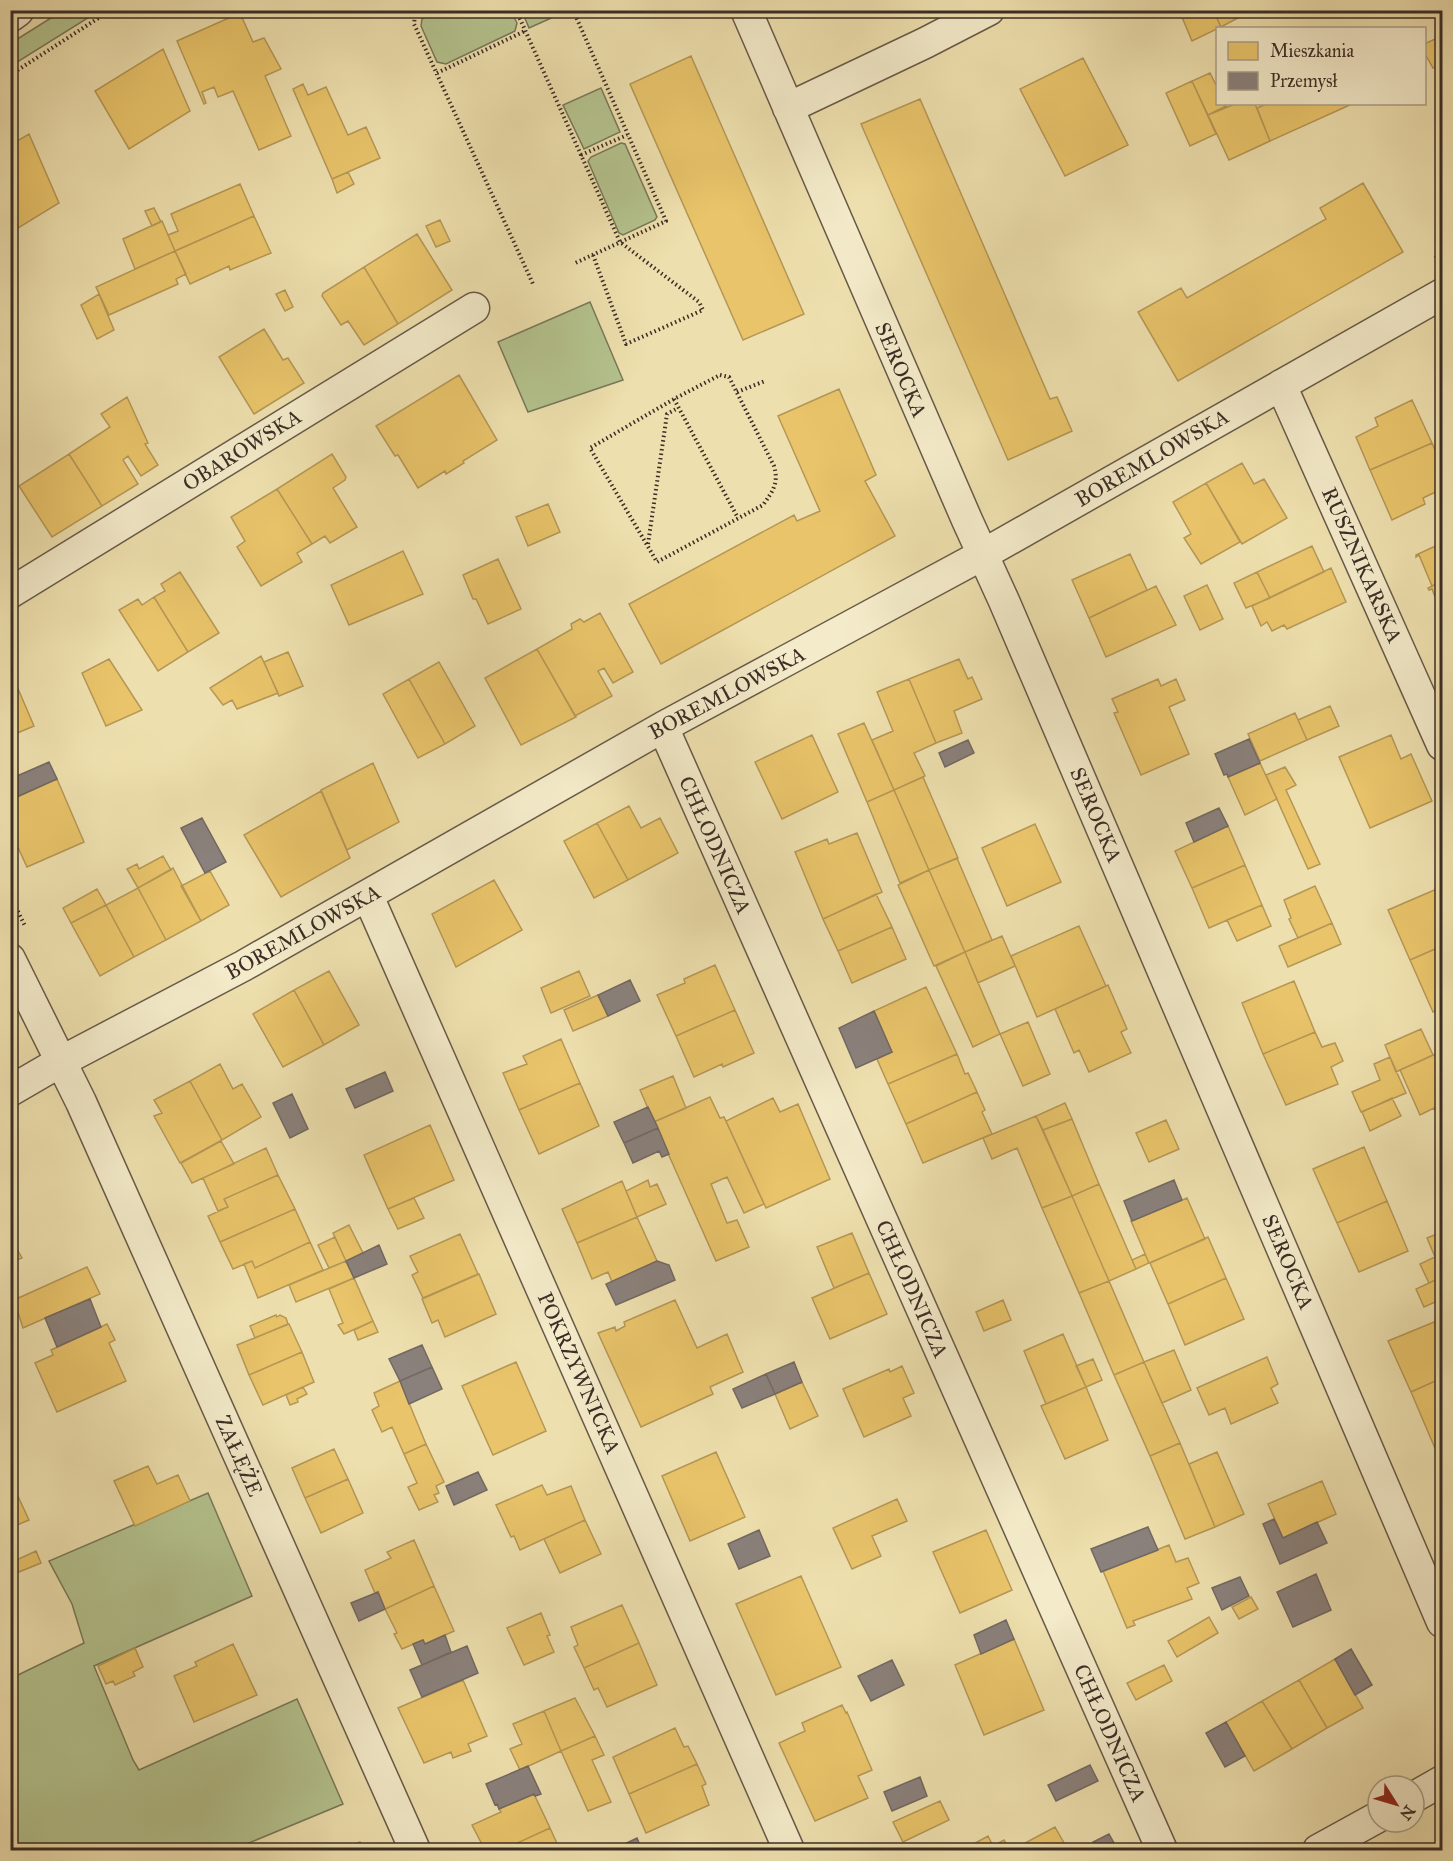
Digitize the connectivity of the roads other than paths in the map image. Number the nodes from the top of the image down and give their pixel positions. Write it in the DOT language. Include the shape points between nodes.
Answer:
graph roads {
  1 [pos="17,10"];
  2 [pos="746,10"];
  3 [pos="989,10"];
  4 [pos="10,15"];
  5 [pos="788,108"];
  6 [pos="1443,294"];
  7 [pos="474,308"];
  8 [pos="1281,385"];
  9 [pos="982,555"];
  10 [pos="10,593"];
  11 [pos="663,728"];
  12 [pos="1443,745"];
  13 [pos="368,896"];
  14 [pos="10,959"];
  15 [pos="60,1062"];
  16 [pos="10,1091"];
  17 [pos="1443,1622"];
  18 [pos="1443,1781"];
  19 [pos="1426,1790"];
  20 [pos="1366,1824"];
  21 [pos="415,1851"];
  22 [pos="789,1851"];
  23 [pos="1162,1851"];
  24 [pos="1318,1851"];
  1 -- 4 [label="street"];
  2 -- 5 [label="street, SEROCKA"];
  3 -- 5 [label="street"];
  5 -- 9 [label="street, SEROCKA"];
  6 -- 8 [label="street, BOREMLOWSKA"];
  7 -- 10 [label="street, OBAROWSKA"];
  8 -- 9 [label="street, BOREMLOWSKA"];
  8 -- 12 [label="street, RUSZNIKARSKA"];
  9 -- 11 [label="street, BOREMLOWSKA"];
  9 -- 17 [label="street, SEROCKA"];
  11 -- 13 [label="street, BOREMLOWSKA"];
  11 -- 23 [label="street, CHŁODNICZA"];
  13 -- 15 [label="street, BOREMLOWSKA"];
  13 -- 22 [label="street, POKRZYWNICKA"];
  14 -- 15 [label="street, ZAŁĘŻE"];
  15 -- 16 [label="street, BOREMLOWSKA"];
  15 -- 21 [label="street, ZAŁĘŻE"];
  18 -- 19 [label="street"];
  20 -- 24 [label="street"];
}
